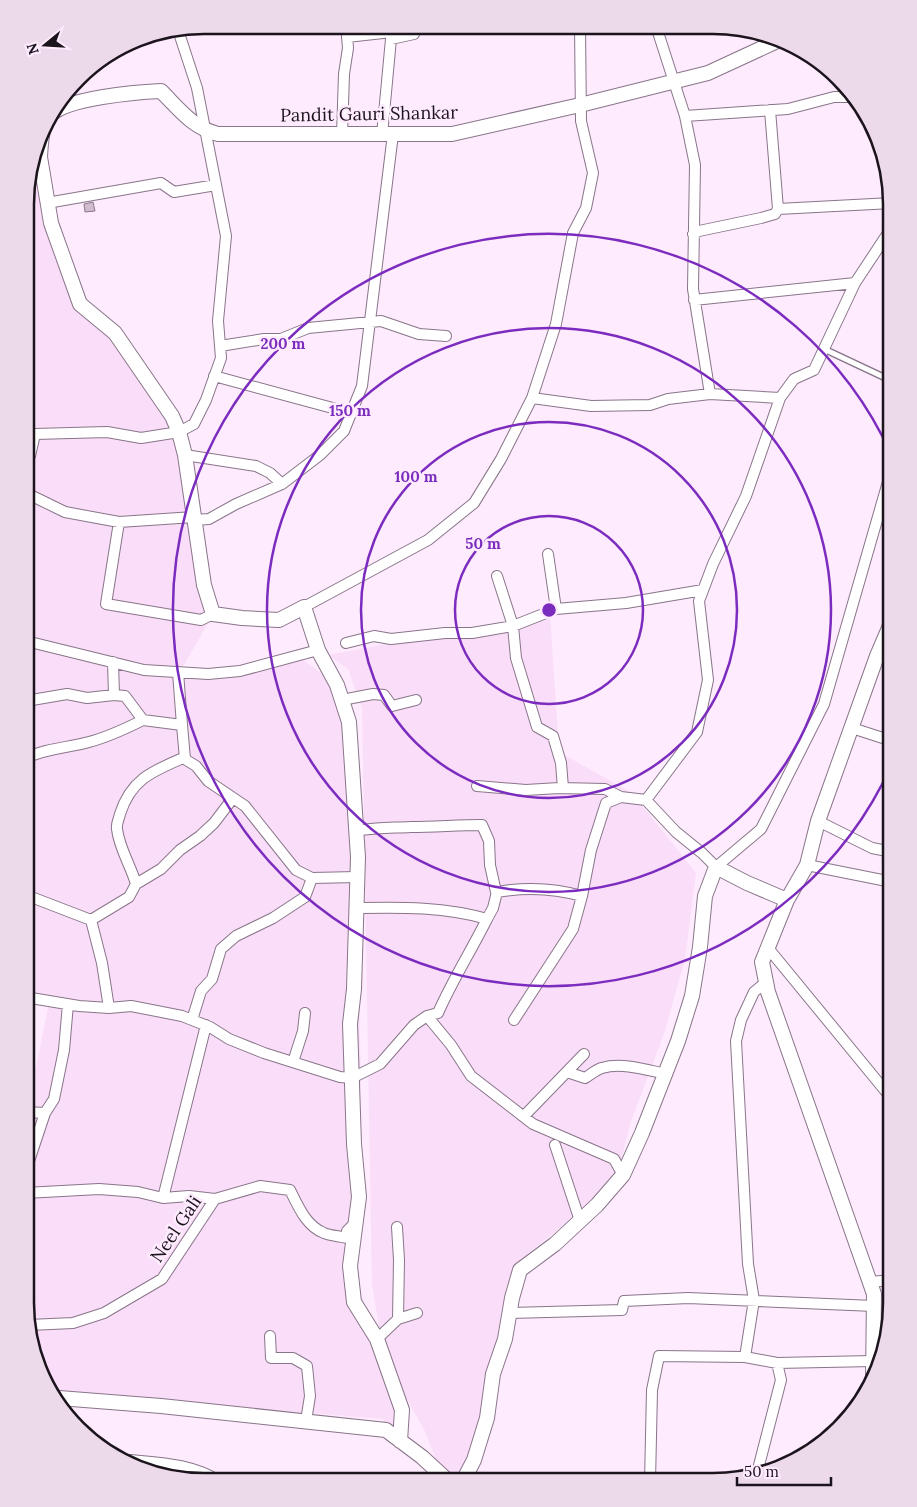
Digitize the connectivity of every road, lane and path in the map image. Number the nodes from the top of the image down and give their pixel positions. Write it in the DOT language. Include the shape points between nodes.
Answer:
graph roads {
  1 [pos="347,34"];
  2 [pos="367,34"];
  3 [pos="414,34"];
  4 [pos="580,34"];
  5 [pos="659,34"];
  6 [pos="180,36"];
  7 [pos="347,37"];
  8 [pos="769,44"];
  9 [pos="675,81"];
  10 [pos="845,97"];
  11 [pos="68,101"];
  12 [pos="580,105"];
  13 [pos="770,110"];
  14 [pos="685,116"];
  15 [pos="205,131"];
  16 [pos="388,134"];
  17 [pos="342,135"];
  18 [pos="38,166"];
  19 [pos="216,185"];
  20 [pos="47,203"];
  21 [pos="883,203"];
  22 [pos="778,209"];
  23 [pos="693,234"];
  24 [pos="883,241"];
  25 [pos="855,283"];
  26 [pos="694,300"];
  27 [pos="370,322"];
  28 [pos="446,336"];
  29 [pos="220,346"];
  30 [pos="824,349"];
  31 [pos="214,376"];
  32 [pos="883,377"];
  33 [pos="710,394"];
  34 [pos="532,398"];
  35 [pos="780,398"];
  36 [pos="351,413"];
  37 [pos="179,432"];
  38 [pos="34,438"];
  39 [pos="185,455"];
  40 [pos="282,484"];
  41 [pos="34,497"];
  42 [pos="883,499"];
  43 [pos="194,520"];
  44 [pos="119,522"];
  45 [pos="548,554"];
  46 [pos="497,576"];
  47 [pos="703,590"];
  48 [pos="304,606"];
  49 [pos="556,609"];
  50 [pos="213,614"];
  51 [pos="513,626"];
  52 [pos="34,643"];
  53 [pos="346,643"];
  54 [pos="883,645"];
  55 [pos="318,650"];
  56 [pos="113,662"];
  57 [pos="178,672"];
  58 [pos="114,695"];
  59 [pos="34,700"];
  60 [pos="342,700"];
  61 [pos="416,700"];
  62 [pos="143,720"];
  63 [pos="182,725"];
  64 [pos="852,728"];
  65 [pos="883,739"];
  66 [pos="34,755"];
  67 [pos="186,759"];
  68 [pos="477,786"];
  69 [pos="563,788"];
  70 [pos="621,797"];
  71 [pos="232,798"];
  72 [pos="646,800"];
  73 [pos="818,821"];
  74 [pos="356,831"];
  75 [pos="883,850"];
  76 [pos="807,865"];
  77 [pos="716,867"];
  78 [pos="357,877"];
  79 [pos="312,878"];
  80 [pos="883,880"];
  81 [pos="136,884"];
  82 [pos="496,892"];
  83 [pos="582,896"];
  84 [pos="34,898"];
  85 [pos="787,900"];
  86 [pos="356,918"];
  87 [pos="91,920"];
  88 [pos="487,920"];
  89 [pos="768,948"];
  90 [pos="766,982"];
  91 [pos="34,998"];
  92 [pos="68,1004"];
  93 [pos="110,1008"];
  94 [pos="305,1013"];
  95 [pos="427,1016"];
  96 [pos="192,1020"];
  97 [pos="514,1020"];
  98 [pos="206,1026"];
  99 [pos="584,1054"];
  100 [pos="293,1062"];
  101 [pos="567,1072"];
  102 [pos="666,1074"];
  103 [pos="352,1078"];
  104 [pos="883,1088"];
  105 [pos="34,1112"];
  106 [pos="44,1113"];
  107 [pos="524,1116"];
  108 [pos="34,1145"];
  109 [pos="555,1145"];
  110 [pos="623,1175"];
  111 [pos="34,1193"];
  112 [pos="163,1198"];
  113 [pos="215,1199"];
  114 [pos="580,1221"];
  115 [pos="356,1222"];
  116 [pos="397,1227"];
  117 [pos="883,1281"];
  118 [pos="870,1282"];
  119 [pos="754,1300"];
  120 [pos="874,1306"];
  121 [pos="416,1313"];
  122 [pos="510,1313"];
  123 [pos="398,1319"];
  124 [pos="35,1325"];
  125 [pos="270,1336"];
  126 [pos="377,1339"];
  127 [pos="745,1358"];
  128 [pos="873,1361"];
  129 [pos="777,1363"];
  130 [pos="64,1398"];
  131 [pos="306,1421"];
  132 [pos="400,1441"];
  133 [pos="142,1461"];
  134 [pos="759,1467"];
  135 [pos="205,1473"];
  136 [pos="437,1473"];
  137 [pos="467,1473"];
  138 [pos="650,1473"];
  1 -- 7 [label="street"];
  2 -- 7 [label="street"];
  3 -- 16 [label="street" via="391,38"];
  4 -- 12 [label="street"];
  5 -- 9 [label="street"];
  6 -- 15 [label="street" via="197,88"];
  7 -- 17 [label="street"];
  8 -- 9 [label="street, Pandit Gauri Shankar" via="708,73"];
  9 -- 12 [label="street, Pandit Gauri Shankar"];
  9 -- 14 [label="street"];
  10 -- 13 [label="street"];
  11 -- 15 [label="street" via="161,91"];
  12 -- 16 [label="street, Pandit Gauri Shankar" via="452,134"];
  12 -- 34 [label="street" via="593,173 586,208 573,233 556,324"];
  13 -- 14 [label="street"];
  13 -- 22 [label="street"];
  14 -- 23 [label="street" via="695,165"];
  15 -- 17 [label="street, Pandit Gauri Shankar" via="218,134"];
  15 -- 19 [label="street"];
  16 -- 17 [label="street, Pandit Gauri Shankar"];
  16 -- 27 [label="street"];
  18 -- 20 [label="street"];
  19 -- 20 [label="street" via="174,192 162,183"];
  19 -- 29 [label="street" via="226,236 218,322"];
  20 -- 37 [label="street" via="80,304 115,333 172,416"];
  21 -- 22 [label="street"];
  22 -- 23 [label="street" via="776,214"];
  23 -- 26 [label="street"];
  24 -- 25 [label="street"];
  25 -- 26 [label="street"];
  25 -- 30 [label="street"];
  26 -- 33 [label="street"];
  27 -- 28 [label="street" via="381,321 419,334"];
  27 -- 29 [label="street" via="308,328 280,339"];
  27 -- 36 [label="street" via="362,386"];
  29 -- 31 [label="street" via="221,358"];
  30 -- 32 [label="lane"];
  30 -- 35 [label="street" via="814,370 794,379"];
  31 -- 36 [label="street"];
  31 -- 37 [label="street" via="194,424"];
  33 -- 34 [label="street" via="668,399 650,405 592,406"];
  33 -- 35 [label="street"];
  34 -- 48 [label="street" via="474,503 428,540"];
  35 -- 47 [label="street" via="746,496"];
  36 -- 40 [label="street" via="344,431 320,455"];
  37 -- 38 [label="street" via="141,438 107,432 35,434"];
  37 -- 39 [label="street"];
  39 -- 40 [label="street" via="256,466"];
  39 -- 43 [label="street"];
  40 -- 43 [label="street" via="209,519"];
  41 -- 44 [label="street" via="66,512"];
  42 -- 77 [label="street" via="824,704 761,829"];
  43 -- 44 [label="street" via="194,517"];
  43 -- 50 [label="street" via="204,585"];
  44 -- 50 [label="street" via="106,604 201,620"];
  45 -- 49 [label="street"];
  46 -- 51 [label="street"];
  47 -- 49 [label="street" via="626,603"];
  47 -- 72 [label="street" via="699,601 708,680 697,732"];
  48 -- 50 [label="street" via="279,620"];
  48 -- 55 [label="street"];
  49 -- 51 [label="street"];
  51 -- 53 [label="street" via="391,639 374,636"];
  51 -- 69 [label="street" via="516,658 538,727 553,736 561,763"];
  52 -- 56 [label="street"];
  54 -- 64 [label="street"];
  55 -- 57 [label="street" via="240,671"];
  55 -- 60 [label="street"];
  56 -- 57 [label="street" via="144,670"];
  56 -- 58 [label="street"];
  57 -- 63 [label="street"];
  58 -- 59 [label="street" via="87,698 67,694"];
  58 -- 62 [label="street" via="125,696"];
  60 -- 61 [label="street" via="373,694 384,695 392,706"];
  60 -- 74 [label="street" via="349,722"];
  62 -- 63 [label="street"];
  62 -- 66 [label="street" via="97,740"];
  63 -- 67 [label="street"];
  64 -- 65 [label="street"];
  64 -- 73 [label="street"];
  67 -- 71 [label="street" via="208,781"];
  67 -- 81 [label="street" via="150,773 135,786 123,804 116,826"];
  68 -- 69 [label="street" via="526,790"];
  69 -- 70 [label="street" via="605,788"];
  70 -- 72 [label="street"];
  70 -- 83 [label="street" via="606,803 591,850"];
  71 -- 79 [label="street" via="245,806 296,870"];
  71 -- 81 [label="street" via="200,836 180,850 162,869"];
  72 -- 77 [label="street"];
  73 -- 75 [label="street" via="872,848"];
  73 -- 76 [label="street"];
  74 -- 78 [label="street"];
  74 -- 82 [label="street" via="377,827 482,825 489,841"];
  76 -- 80 [label="street"];
  76 -- 85 [label="street"];
  77 -- 85 [label="street"];
  77 -- 102 [label="street" via="705,896 692,996"];
  78 -- 79 [label="street"];
  78 -- 86 [label="street"];
  79 -- 96 [label="street" via="305,897 273,918 236,936 221,949 212,979 201,991"];
  81 -- 87 [label="street" via="129,897"];
  82 -- 83 [label="street" via="527,888 563,890"];
  82 -- 88 [label="street"];
  83 -- 97 [label="street" via="573,929"];
  84 -- 87 [label="street"];
  85 -- 89 [label="street"];
  86 -- 88 [label="street" via="359,908 378,908 430,909"];
  86 -- 103 [label="street" via="350,1024"];
  87 -- 93 [label="street"];
  88 -- 95 [label="street" via="438,1013"];
  89 -- 90 [label="street" via="762,962"];
  89 -- 104 [label="street"];
  90 -- 118 [label="street"];
  90 -- 119 [label="street" via="754,992 741,1020 736,1041 748,1264"];
  91 -- 92 [label="street"];
  92 -- 93 [label="street"];
  92 -- 106 [label="street" via="64,1050 54,1099"];
  93 -- 96 [label="street" via="131,1006"];
  94 -- 100 [label="street"];
  95 -- 103 [label="street" via="414,1025 380,1064"];
  95 -- 107 [label="street" via="471,1076"];
  96 -- 98 [label="street"];
  98 -- 100 [label="street" via="229,1039"];
  98 -- 112 [label="street"];
  99 -- 101 [label="street"];
  100 -- 103 [label="street"];
  101 -- 102 [label="street" via="586,1078 602,1068 620,1066"];
  101 -- 107 [label="street"];
  102 -- 110 [label="street"];
  103 -- 115 [label="street" via="359,1197"];
  105 -- 106 [label="street"];
  106 -- 108 [label="street"];
  107 -- 110 [label="street" via="533,1124 614,1159"];
  109 -- 114 [label="street"];
  110 -- 114 [label="street"];
  111 -- 112 [label="street" via="99,1189"];
  112 -- 113 [label="street"];
  113 -- 115 [label="street, Neel Gali" via="260,1186 290,1190 301,1212 312,1226 323,1233 347,1238 347,1231"];
  113 -- 124 [label="street, Neel Gali" via="162,1279 104,1313 72,1323"];
  114 -- 122 [label="street" via="520,1270"];
  115 -- 126 [label="street" via="350,1266 354,1302"];
  116 -- 123 [label="street"];
  117 -- 118 [label="street"];
  118 -- 120 [label="street"];
  119 -- 120 [label="street"];
  119 -- 122 [label="street" via="688,1298 624,1301 622,1310"];
  119 -- 127 [label="street"];
  120 -- 128 [label="street"];
  121 -- 123 [label="street"];
  122 -- 137 [label="street" via="493,1374 487,1418"];
  123 -- 126 [label="street"];
  125 -- 131 [label="street" via="271,1358 293,1358 307,1366 310,1396"];
  126 -- 132 [label="street" via="402,1410"];
  127 -- 129 [label="street"];
  127 -- 138 [label="street" via="658,1356 652,1390"];
  128 -- 129 [label="street"];
  129 -- 134 [label="street" via="781,1380"];
  130 -- 131 [label="street"];
  131 -- 132 [label="street" via="386,1430"];
  132 -- 136 [label="street"];
  133 -- 135 [label="street" via="174,1464"];
}
